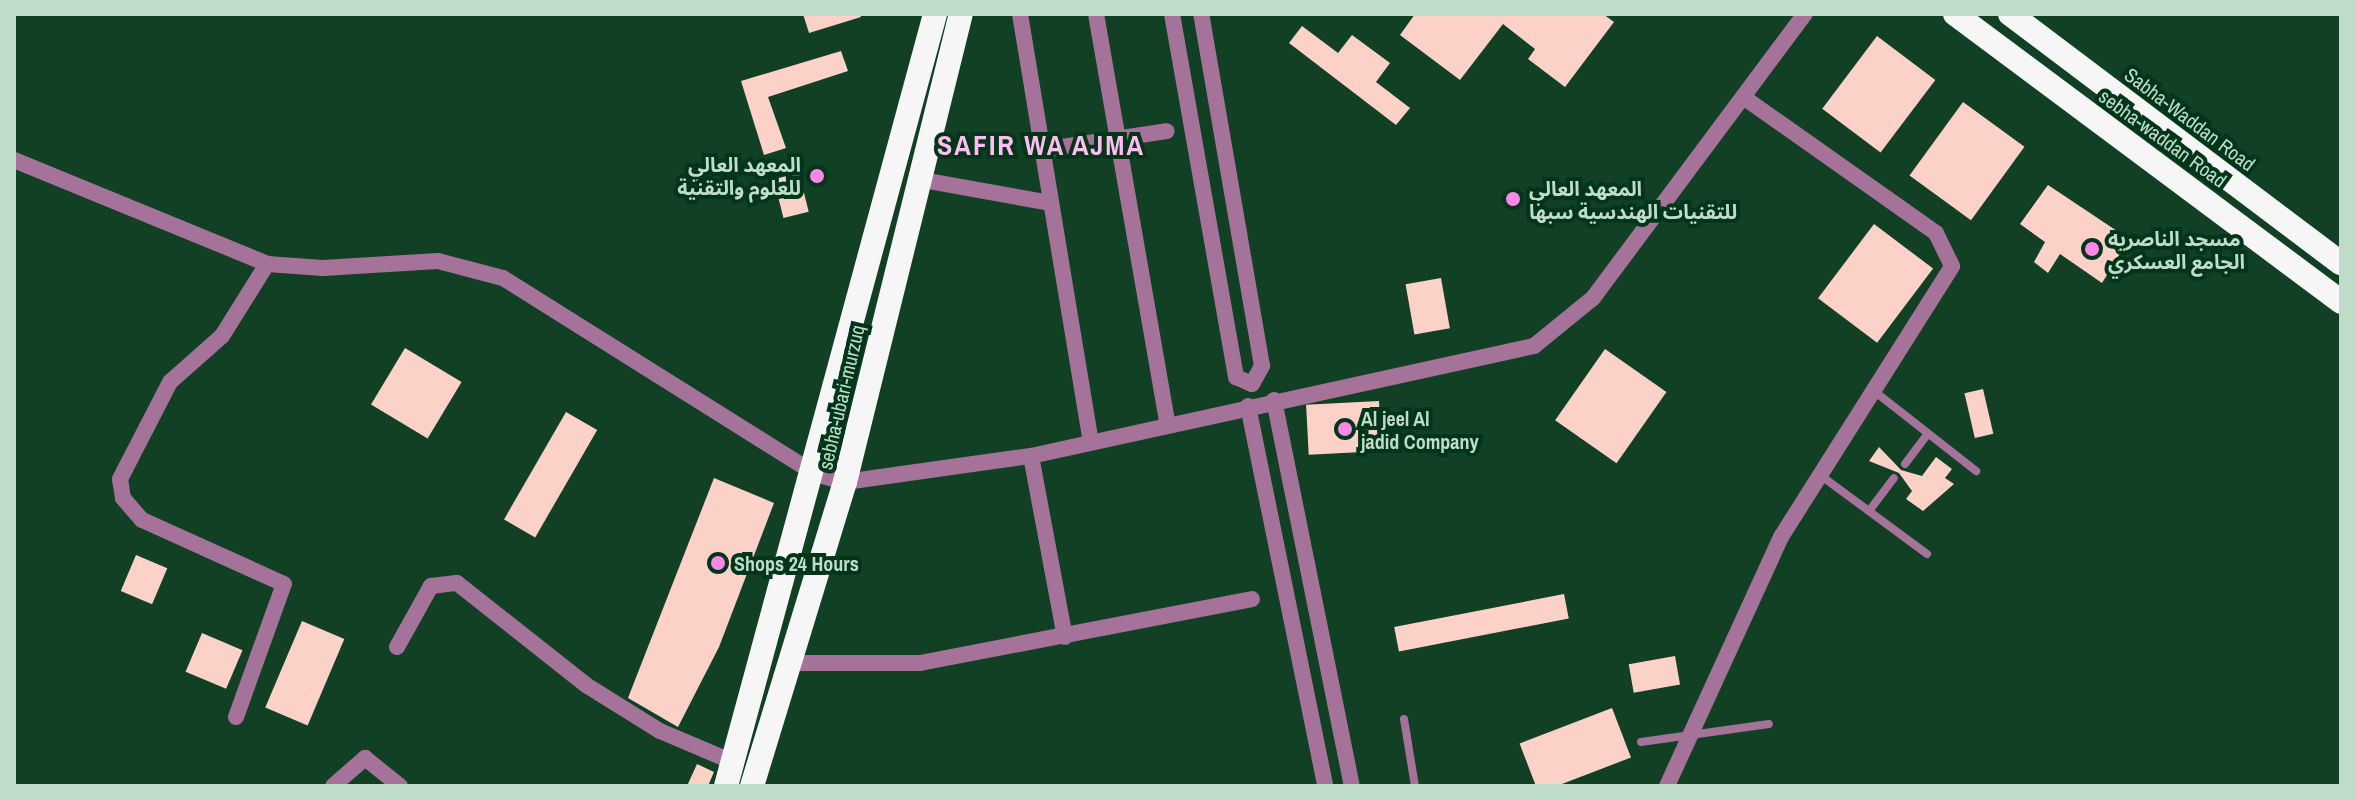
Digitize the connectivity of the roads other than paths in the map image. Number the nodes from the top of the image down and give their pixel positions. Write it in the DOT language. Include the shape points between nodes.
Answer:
graph roads {
  1 [pos="935,14"];
  2 [pos="961,14"];
  3 [pos="1020,14"];
  4 [pos="1096,14"];
  5 [pos="1172,14"];
  6 [pos="1201,14"];
  7 [pos="1805,14"];
  8 [pos="1955,14"];
  9 [pos="2010,14"];
  10 [pos="1743,97"];
  11 [pos="1222,126"];
  12 [pos="1192,130"];
  13 [pos="1167,131"];
  14 [pos="1120,138"];
  15 [pos="1042,150"];
  16 [pos="14,160"];
  17 [pos="2229,177"];
  18 [pos="917,179"];
  19 [pos="1050,203"];
  20 [pos="2211,203"];
  21 [pos="2341,263"];
  22 [pos="267,264"];
  23 [pos="2341,302"];
  24 [pos="1874,391"];
  25 [pos="1274,400"];
  26 [pos="1248,406"];
  27 [pos="1168,425"];
  28 [pos="1927,435"];
  29 [pos="1091,442"];
  30 [pos="1031,456"];
  31 [pos="1905,464"];
  32 [pos="1976,471"];
  33 [pos="815,474"];
  34 [pos="1819,474"];
  35 [pos="1894,478"];
  36 [pos="845,482"];
  37 [pos="1869,511"];
  38 [pos="1927,554"];
  39 [pos="1252,599"];
  40 [pos="1065,637"];
  41 [pos="397,647"];
  42 [pos="793,663"];
  43 [pos="1331,686"];
  44 [pos="1306,690"];
  45 [pos="236,717"];
  46 [pos="1404,719"];
  47 [pos="1769,724"];
  48 [pos="1692,736"];
  49 [pos="1641,742"];
  50 [pos="733,762"];
  51 [pos="333,786"];
  52 [pos="400,786"];
  53 [pos="726,786"];
  54 [pos="752,786"];
  55 [pos="1325,786"];
  56 [pos="1352,786"];
  57 [pos="1415,786"];
  58 [pos="1667,786"];
  1 -- 33 [label="highway, sebha-ubari-murzuq"];
  2 -- 18 [label="highway, sebha-ubari-murzuq"];
  3 -- 15 [label="street"];
  4 -- 14 [label="street"];
  5 -- 12 [label="street"];
  6 -- 11 [label="street"];
  7 -- 10 [label="street"];
  8 -- 20 [label="highway, sebha-waddan Road"];
  9 -- 17 [label="highway, Sabha-Waddan Road"];
  10 -- 24 [label="street" via="1936,233 1950,250 1946,283"];
  10 -- 25 [label="street" via="1593,298 1551,337 1494,357"];
  11 -- 12 [label="street"];
  11 -- 12 [label="street" via="1263,370 1252,384 1236,377"];
  13 -- 14 [label="street"];
  14 -- 15 [label="street"];
  14 -- 27 [label="street"];
  15 -- 19 [label="street"];
  16 -- 22 [label="street"];
  17 -- 20 [label="highway"];
  17 -- 21 [label="highway, Sabha-Waddan Road"];
  18 -- 19 [label="street"];
  18 -- 36 [label="highway, sebha-ubari-murzuq"];
  19 -- 29 [label="street"];
  20 -- 23 [label="highway, sebha-waddan Road"];
  22 -- 33 [label="street" via="323,268 438,261 503,278"];
  22 -- 45 [label="street" via="222,336 170,382 120,479 123,498 142,520 284,584"];
  24 -- 28 [label="lane"];
  24 -- 34 [label="street"];
  25 -- 26 [label="street"];
  25 -- 43 [label="street"];
  26 -- 27 [label="street"];
  26 -- 44 [label="street"];
  27 -- 29 [label="street"];
  28 -- 31 [label="lane"];
  28 -- 32 [label="lane"];
  29 -- 30 [label="street"];
  30 -- 36 [label="street"];
  30 -- 40 [label="street"];
  33 -- 36 [label="street"];
  33 -- 50 [label="highway, sebha-ubari-murzuq"];
  34 -- 37 [label="lane"];
  34 -- 48 [label="street" via="1767,567"];
  35 -- 37 [label="lane"];
  36 -- 42 [label="highway, sebha-ubari-murzuq"];
  37 -- 38 [label="lane"];
  39 -- 40 [label="street"];
  40 -- 42 [label="street" via="906,665"];
  41 -- 50 [label="street" via="431,586 457,583 586,685 660,731"];
  42 -- 54 [label="highway, sebha-ubari-murzuq"];
  43 -- 44 [label="street"];
  43 -- 56 [label="street"];
  44 -- 55 [label="street"];
  46 -- 57 [label="lane"];
  47 -- 48 [label="lane"];
  48 -- 49 [label="lane"];
  48 -- 58 [label="street"];
  50 -- 53 [label="highway, sebha-ubari-murzuq"];
  51 -- 52 [label="street" via="365,758"];
}
